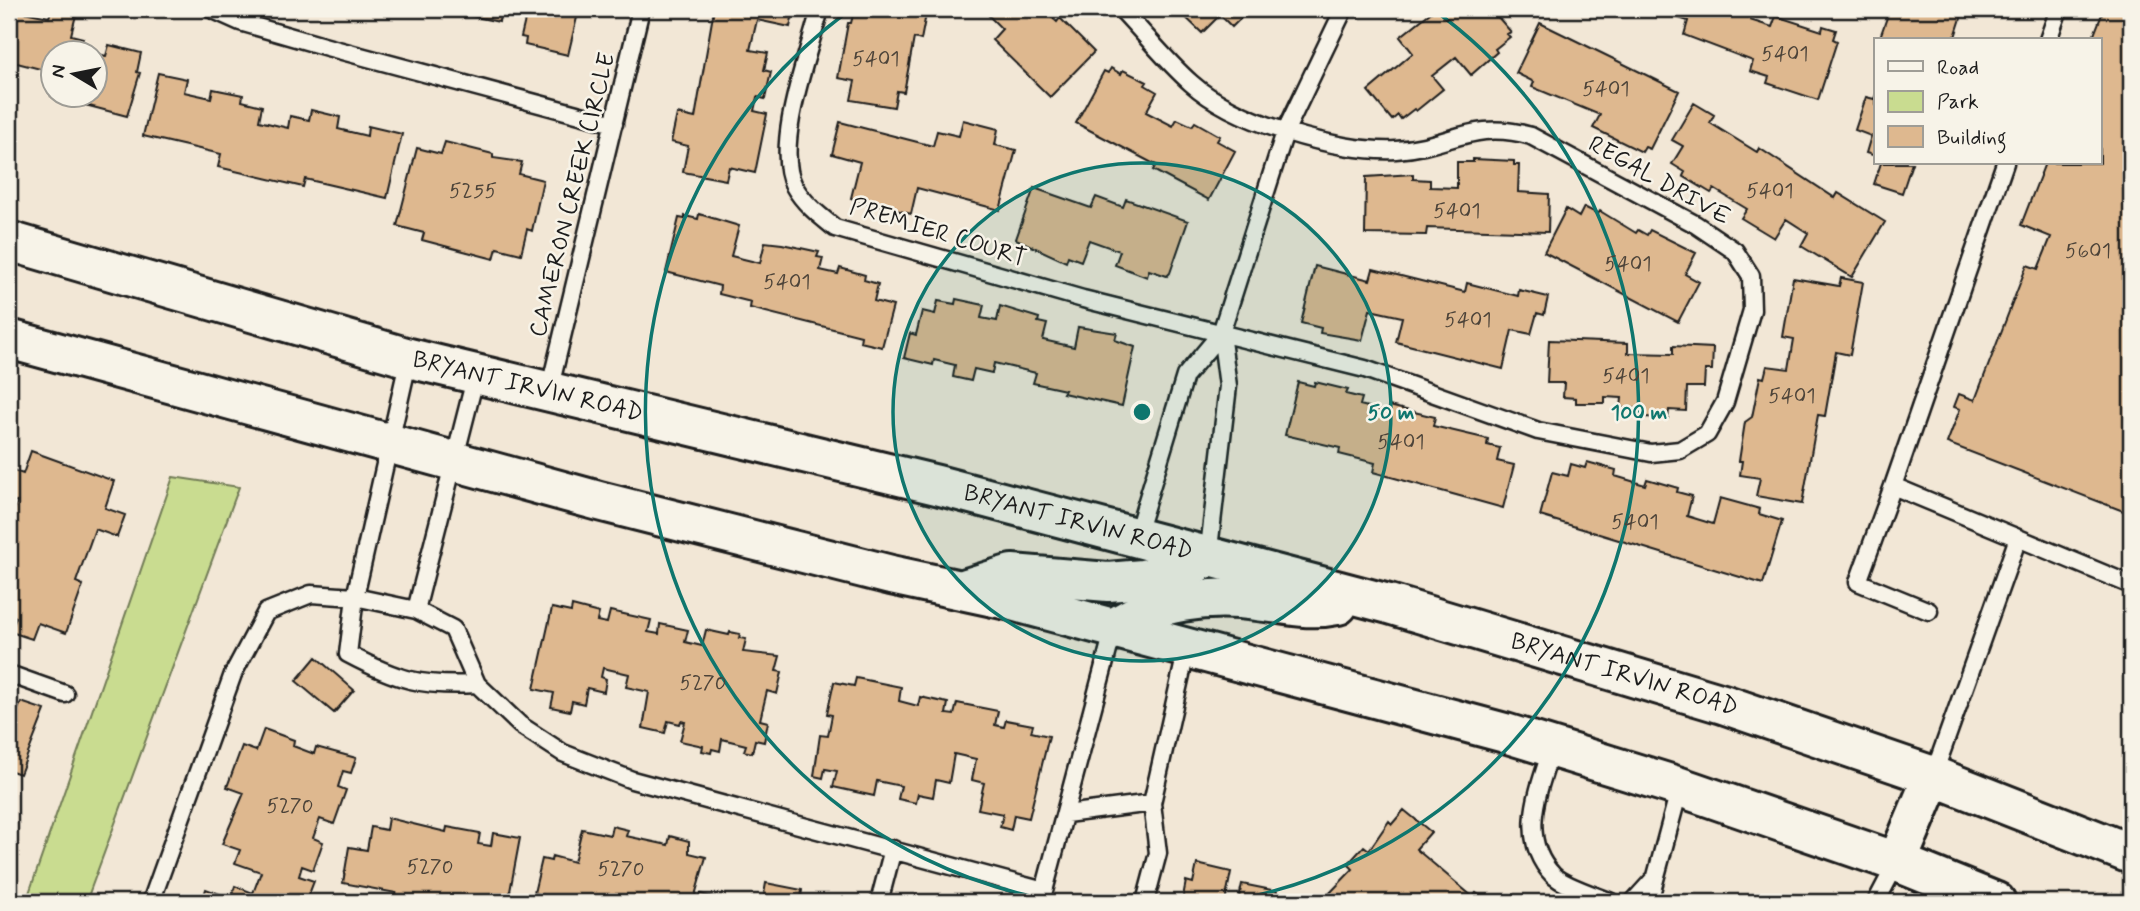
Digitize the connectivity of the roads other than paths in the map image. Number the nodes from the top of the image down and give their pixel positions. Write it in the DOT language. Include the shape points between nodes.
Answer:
graph roads {
  1 [pos="212,9"];
  2 [pos="641,9"];
  3 [pos="820,9"];
  4 [pos="1121,9"];
  5 [pos="1344,9"];
  6 [pos="2059,9"];
  7 [pos="2049,38"];
  8 [pos="614,124"];
  9 [pos="1285,132"];
  10 [pos="2005,164"];
  11 [pos="9,241"];
  12 [pos="1221,333"];
  13 [pos="9,339"];
  14 [pos="409,358"];
  15 [pos="476,375"];
  16 [pos="549,391"];
  17 [pos="392,443"];
  18 [pos="456,459"];
  19 [pos="1893,486"];
  20 [pos="1136,537"];
  21 [pos="2018,538"];
  22 [pos="1208,557"];
  23 [pos="2131,585"];
  24 [pos="961,590"];
  25 [pos="355,597"];
  26 [pos="1367,598"];
  27 [pos="416,610"];
  28 [pos="1929,611"];
  29 [pos="1114,628"];
  30 [pos="1188,647"];
  31 [pos="9,674"];
  32 [pos="477,684"];
  33 [pos="65,694"];
  34 [pos="1552,748"];
  35 [pos="1933,776"];
  36 [pos="1680,788"];
  37 [pos="1152,803"];
  38 [pos="1066,814"];
  39 [pos="893,849"];
  40 [pos="2131,854"];
  41 [pos="1897,862"];
  42 [pos="1654,878"];
  43 [pos="1042,897"];
  44 [pos="151,902"];
  45 [pos="879,902"];
  46 [pos="1145,902"];
  47 [pos="1611,902"];
  48 [pos="1633,902"];
  49 [pos="1649,902"];
  50 [pos="1876,902"];
  51 [pos="1996,902"];
  1 -- 8 [label="lane" via="240,22 327,47"];
  2 -- 8 [label="lane, CAMERON CREEK CIRCLE"];
  3 -- 12 [label="lane, PREMIER COURT" via="787,158 794,186 811,209 835,228"];
  4 -- 9 [label="lane" via="1192,84"];
  5 -- 9 [label="lane"];
  6 -- 7 [label="lane"];
  8 -- 16 [label="lane, CAMERON CREEK CIRCLE"];
  9 -- 12 [label="lane"];
  9 -- 12 [label="lane, REGAL DRIVE" via="1397,150 1487,129 1531,136 1695,224 1735,251 1751,276 1752,310 1738,363 1725,402 1707,434 1680,450 1651,453 1538,431 1366,369"];
  10 -- 19 [label="lane"];
  11 -- 14 [label="main road, BRYANT IRVIN ROAD"];
  12 -- 20 [label="lane" via="1185,376"];
  12 -- 22 [label="lane" via="1228,386"];
  13 -- 17 [label="main road"];
  14 -- 15 [label="main road, BRYANT IRVIN ROAD"];
  14 -- 17 [label="lane"];
  15 -- 16 [label="main road, BRYANT IRVIN ROAD"];
  15 -- 18 [label="lane"];
  16 -- 20 [label="main road, BRYANT IRVIN ROAD"];
  17 -- 18 [label="main road"];
  17 -- 25 [label="lane"];
  18 -- 24 [label="main road" via="599,501"];
  18 -- 27 [label="lane"];
  19 -- 21 [label="lane"];
  19 -- 28 [label="lane" via="1858,582"];
  20 -- 22 [label="main road, BRYANT IRVIN ROAD"];
  21 -- 23 [label="lane"];
  21 -- 35 [label="lane"];
  22 -- 24 [label="main road" via="1179,572 1143,579 1108,582 1012,574"];
  22 -- 26 [label="main road, BRYANT IRVIN ROAD"];
  24 -- 29 [label="main road"];
  25 -- 27 [label="lane"];
  25 -- 32 [label="lane" via="348,654 392,677 443,686"];
  25 -- 44 [label="lane" via="311,594 266,612 233,674"];
  26 -- 29 [label="main road" via="1314,610 1209,597 1131,616"];
  26 -- 35 [label="main road, BRYANT IRVIN ROAD" via="1723,704"];
  27 -- 32 [label="lane" via="453,629"];
  29 -- 30 [label="main road"];
  29 -- 38 [label="lane"];
  30 -- 34 [label="main road"];
  30 -- 37 [label="lane"];
  31 -- 33 [label="lane"];
  32 -- 39 [label="lane" via="520,725 563,753 632,780"];
  34 -- 36 [label="main road"];
  34 -- 47 [label="lane" via="1532,814 1535,845 1553,876"];
  35 -- 40 [label="main road, BRYANT IRVIN ROAD"];
  35 -- 41 [label="main road"];
  36 -- 41 [label="main road"];
  36 -- 42 [label="lane"];
  37 -- 38 [label="lane"];
  37 -- 46 [label="lane" via="1158,853"];
  38 -- 43 [label="lane"];
  39 -- 43 [label="lane"];
  39 -- 45 [label="lane"];
  41 -- 50 [label="lane"];
  41 -- 51 [label="main road"];
  42 -- 48 [label="lane"];
  42 -- 49 [label="lane"];
}
